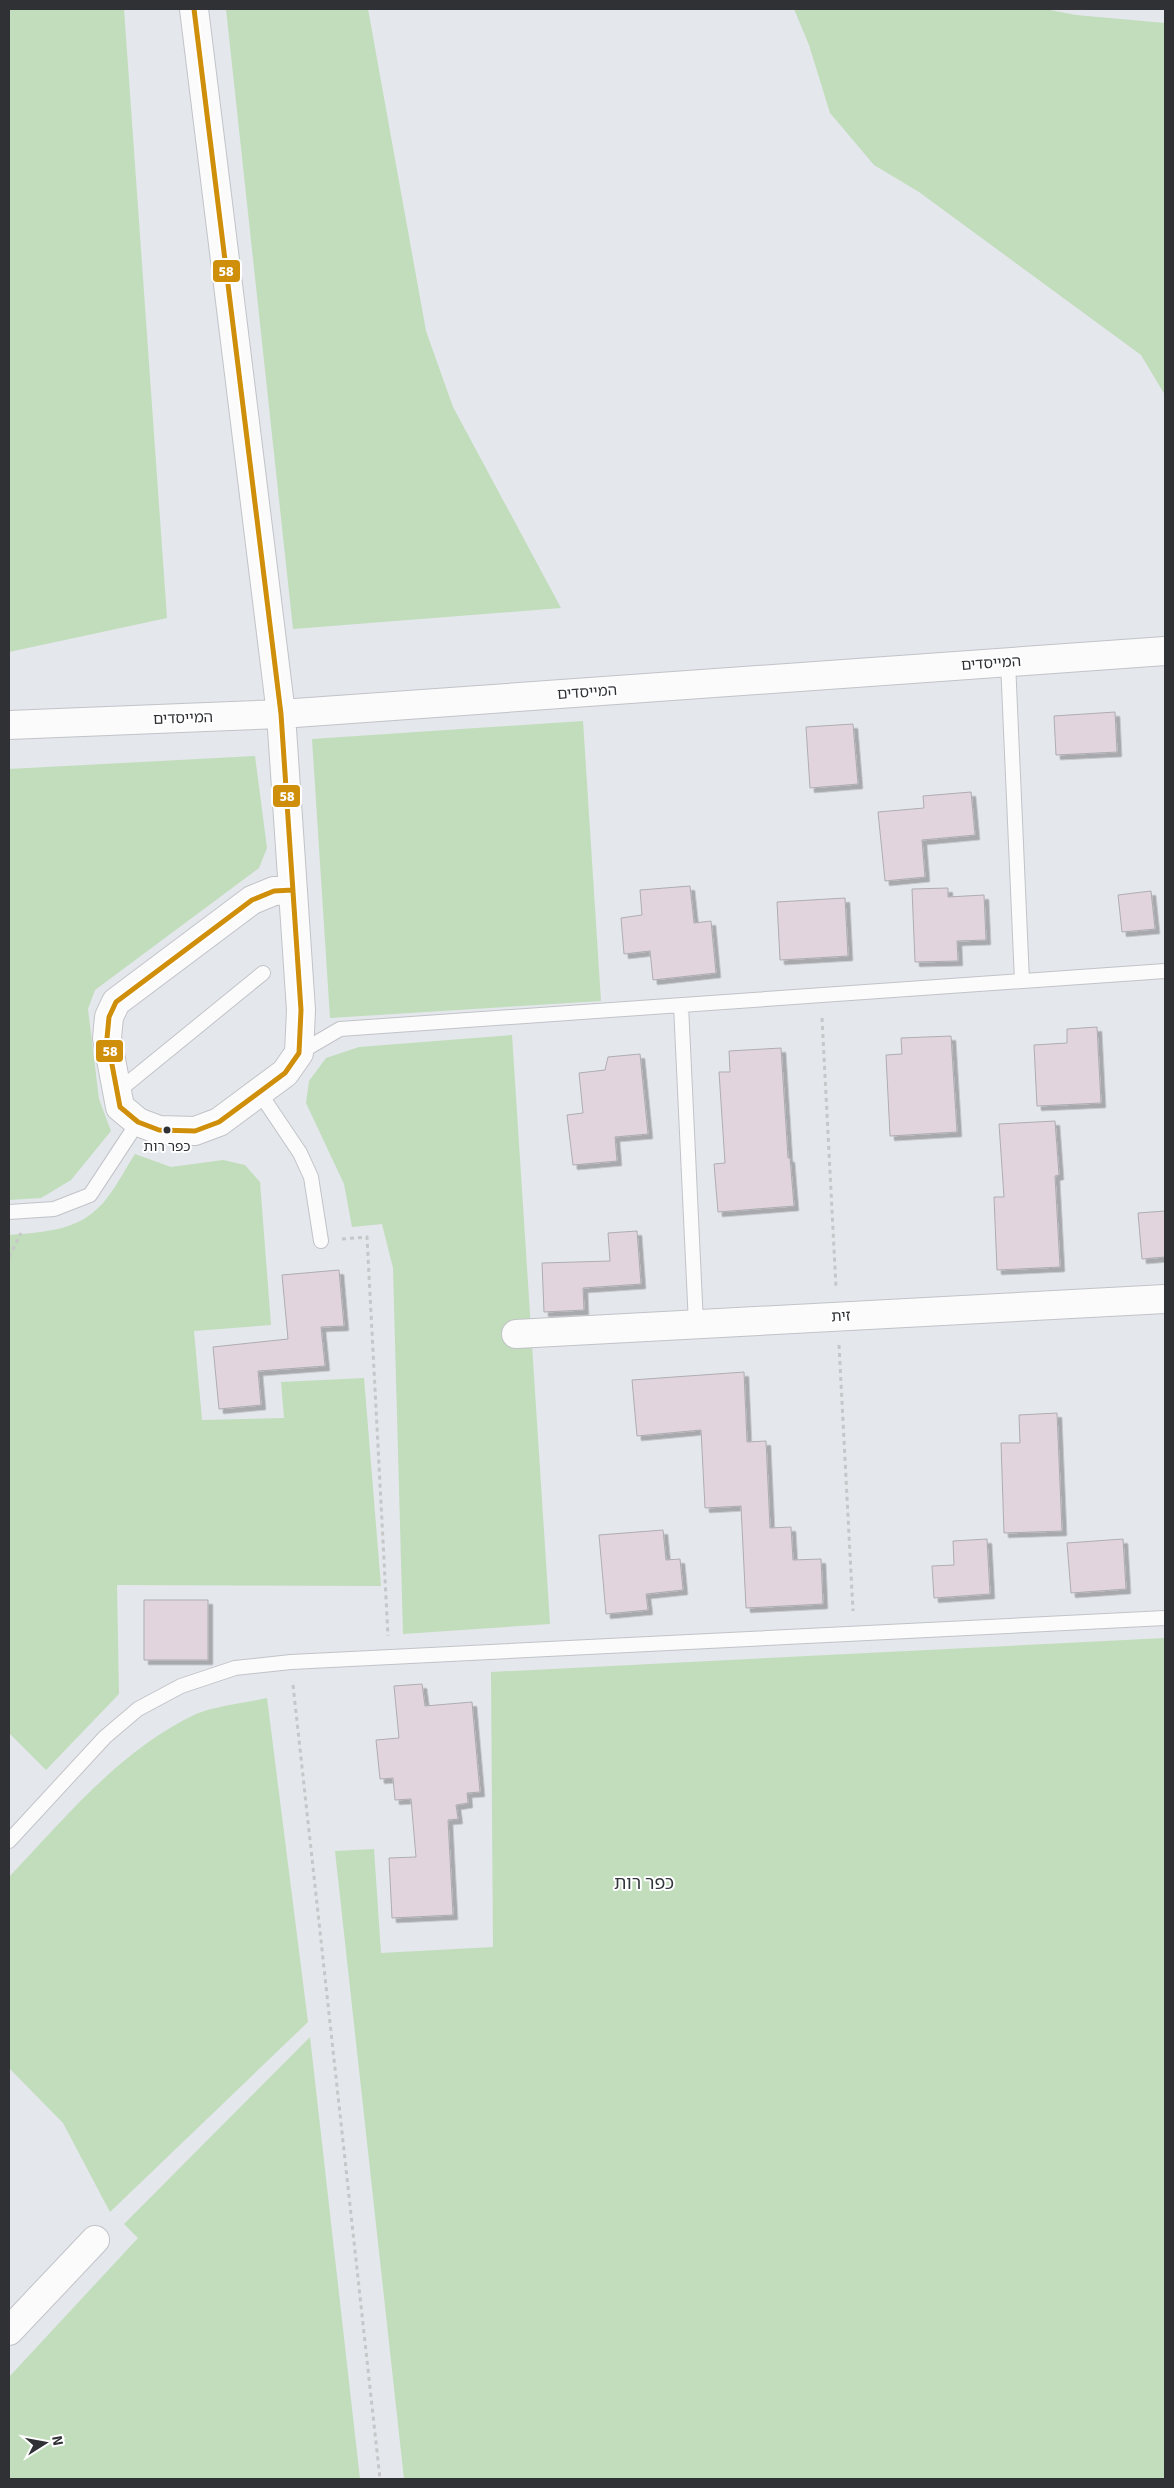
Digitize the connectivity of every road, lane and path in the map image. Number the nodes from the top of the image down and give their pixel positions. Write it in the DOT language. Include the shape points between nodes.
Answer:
graph roads {
  1 [pos="194,9"];
  2 [pos="1165,651"];
  3 [pos="1008,662"];
  4 [pos="281,714"];
  5 [pos="9,726"];
  6 [pos="293,890"];
  7 [pos="1165,971"];
  8 [pos="264,972"];
  9 [pos="1022,981"];
  10 [pos="681,1005"];
  11 [pos="299,1053"];
  12 [pos="117,1092"];
  13 [pos="259,1092"];
  14 [pos="138,1122"];
  15 [pos="9,1212"];
  16 [pos="321,1241"];
  17 [pos="1165,1299"];
  18 [pos="696,1324"];
  19 [pos="516,1334"];
  20 [pos="1165,1618"];
  21 [pos="390,1657"];
  22 [pos="291,1662"];
  23 [pos="9,1841"];
  24 [pos="95,2240"];
  25 [pos="9,2331"];
  26 [pos="380,2479"];
  1 -- 4 [label="street"];
  2 -- 3 [label="street, המייסדים"];
  3 -- 4 [label="street, המייסדים"];
  3 -- 9 [label="lane"];
  4 -- 5 [label="street, המייסדים"];
  4 -- 6 [label="street"];
  6 -- 11 [label="street" via="301,1010"];
  6 -- 12 [label="street" via="274,891 252,900 116,1002 109,1017 106,1038"];
  7 -- 9 [label="lane"];
  8 -- 12 [label="lane"];
  9 -- 10 [label="lane"];
  10 -- 11 [label="lane" via="340,1029"];
  10 -- 18 [label="lane"];
  11 -- 13 [label="street" via="285,1073"];
  12 -- 14 [label="street" via="120,1107"];
  13 -- 14 [label="street" via="219,1122 195,1131 159,1130"];
  13 -- 16 [label="lane" via="300,1153 310,1177"];
  14 -- 15 [label="lane" via="90,1195 54,1208"];
  16 -- 21 [label="path" via="367,1237"];
  17 -- 18 [label="street, זית"];
  18 -- 19 [label="street, זית"];
  20 -- 21 [label="lane"];
  21 -- 22 [label="lane"];
  22 -- 23 [label="lane" via="235,1668 181,1686 138,1709 105,1737"];
  22 -- 26 [label="path"];
  24 -- 25 [label="street"];
}
